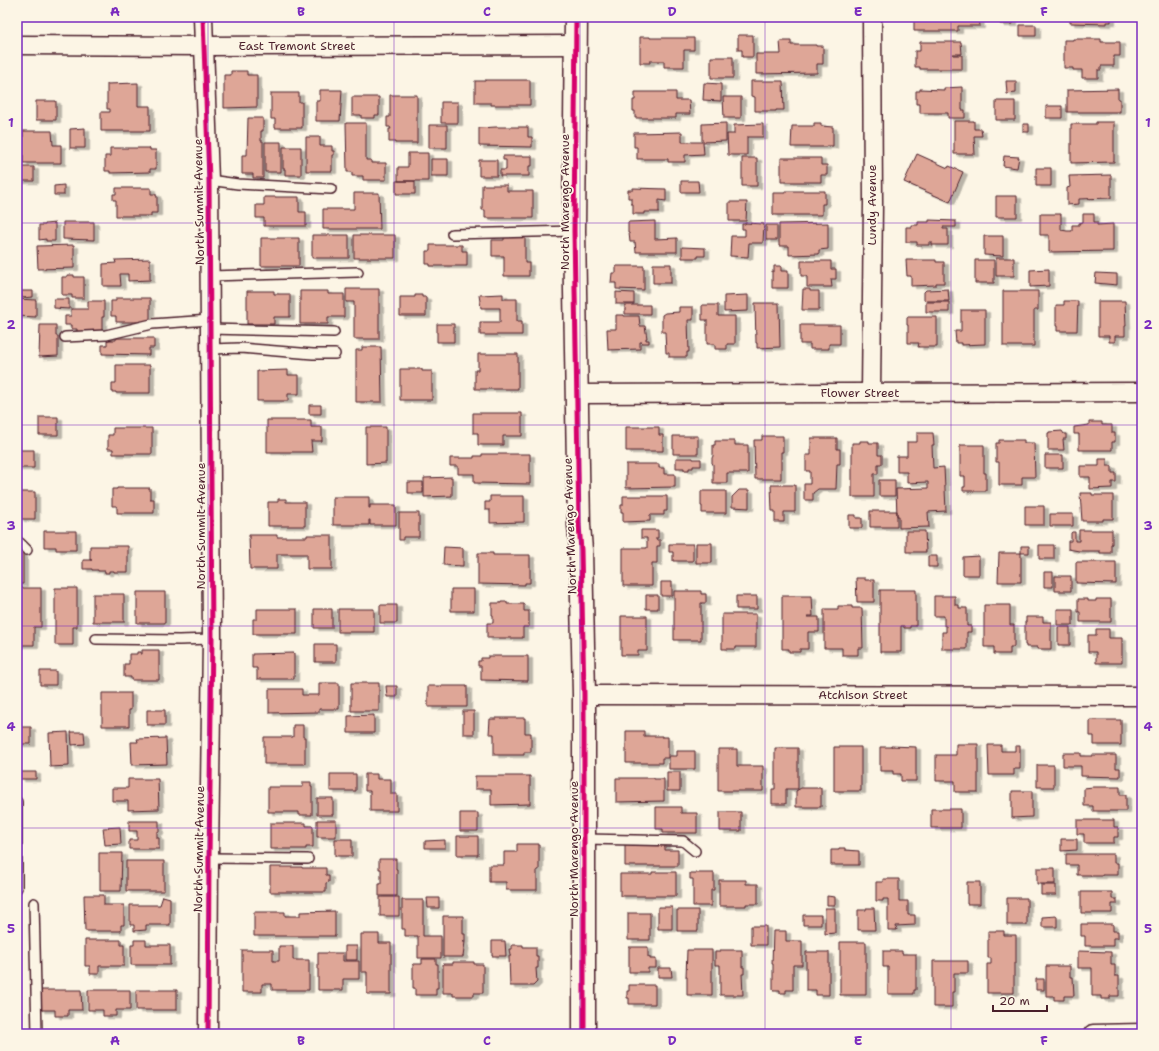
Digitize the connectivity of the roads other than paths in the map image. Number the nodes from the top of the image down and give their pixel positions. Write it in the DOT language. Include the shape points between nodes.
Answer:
graph roads {
  1 [pos="203,17"];
  2 [pos="576,17"];
  3 [pos="872,17"];
  4 [pos="17,45"];
  5 [pos="576,45"];
  6 [pos="204,46"];
  7 [pos="209,180"];
  8 [pos="331,189"];
  9 [pos="574,231"];
  10 [pos="452,234"];
  11 [pos="358,272"];
  12 [pos="210,276"];
  13 [pos="210,325"];
  14 [pos="334,332"];
  15 [pos="66,337"];
  16 [pos="210,349"];
  17 [pos="335,354"];
  18 [pos="1142,392"];
  19 [pos="871,393"];
  20 [pos="577,394"];
  21 [pos="17,543"];
  22 [pos="27,550"];
  23 [pos="96,639"];
  24 [pos="212,639"];
  25 [pos="584,695"];
  26 [pos="1142,696"];
  27 [pos="17,802"];
  28 [pos="584,839"];
  29 [pos="695,852"];
  30 [pos="208,858"];
  31 [pos="308,859"];
  32 [pos="17,888"];
  33 [pos="34,904"];
  34 [pos="1142,1033"];
  35 [pos="37,1034"];
  36 [pos="208,1034"];
  37 [pos="584,1034"];
  38 [pos="1093,1034"];
  1 -- 6 [label="street, North Summit Avenue"];
  2 -- 5 [label="street, North Marengo Avenue"];
  3 -- 19 [label="street, Lundy Avenue"];
  4 -- 6 [label="street, East Tremont Street"];
  5 -- 6 [label="street, East Tremont Street"];
  5 -- 9 [label="street, North Marengo Avenue"];
  6 -- 7 [label="street, North Summit Avenue"];
  7 -- 8 [label="lane"];
  7 -- 12 [label="street, North Summit Avenue"];
  9 -- 10 [label="lane"];
  9 -- 20 [label="street, North Marengo Avenue"];
  11 -- 12 [label="lane"];
  12 -- 13 [label="street, North Summit Avenue"];
  13 -- 14 [label="lane"];
  13 -- 15 [label="lane" via="152,324 106,335"];
  13 -- 16 [label="street, North Summit Avenue"];
  16 -- 17 [label="lane" via="241,348"];
  16 -- 24 [label="street, North Summit Avenue"];
  18 -- 19 [label="street, Flower Street"];
  19 -- 20 [label="street, Flower Street"];
  20 -- 25 [label="street, North Marengo Avenue"];
  21 -- 22 [label="lane"];
  23 -- 24 [label="lane"];
  24 -- 30 [label="street, North Summit Avenue"];
  25 -- 26 [label="street, Atchison Street"];
  25 -- 28 [label="street, North Marengo Avenue"];
  27 -- 32 [label="lane"];
  28 -- 29 [label="lane" via="683,841"];
  28 -- 37 [label="street, North Marengo Avenue"];
  30 -- 31 [label="lane"];
  30 -- 36 [label="street, North Summit Avenue"];
  33 -- 35 [label="lane"];
  34 -- 38 [label="street"];
}
